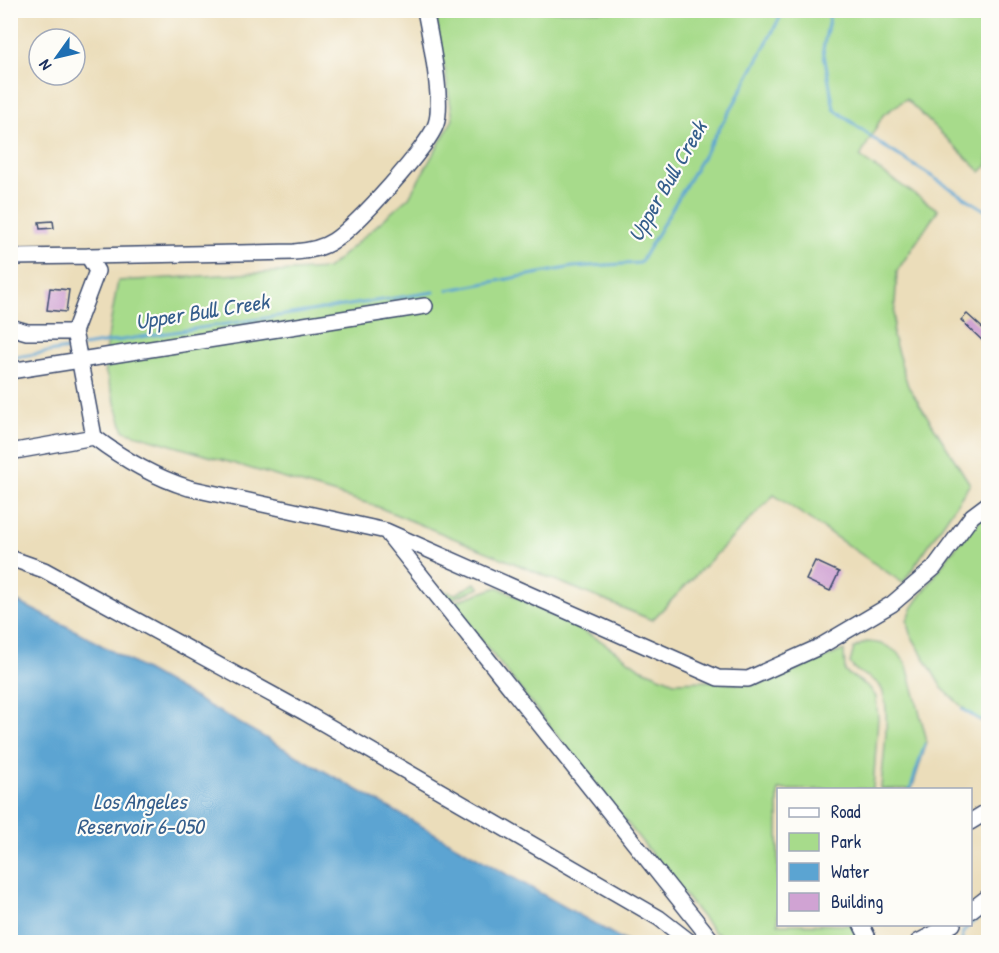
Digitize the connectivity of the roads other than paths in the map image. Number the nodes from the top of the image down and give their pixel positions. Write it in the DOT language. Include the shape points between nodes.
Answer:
graph roads {
  1 [pos="425,10"];
  2 [pos="88,256"];
  3 [pos="10,257"];
  4 [pos="425,306"];
  5 [pos="10,327"];
  6 [pos="77,347"];
  7 [pos="10,371"];
  8 [pos="94,437"];
  9 [pos="10,452"];
  10 [pos="988,504"];
  11 [pos="386,531"];
  12 [pos="10,558"];
  13 [pos="988,811"];
  14 [pos="972,821"];
  15 [pos="988,897"];
  16 [pos="972,909"];
  17 [pos="862,926"];
  18 [pos="949,926"];
  19 [pos="690,942"];
  20 [pos="713,942"];
  21 [pos="870,942"];
  22 [pos="918,942"];
  1 -- 2 [label="lane" via="440,96 437,124 424,146 334,241 313,250 294,252"];
  2 -- 3 [label="lane"];
  2 -- 6 [label="lane" via="97,271"];
  4 -- 6 [label="lane"];
  5 -- 6 [label="lane"];
  6 -- 7 [label="lane"];
  6 -- 8 [label="lane"];
  8 -- 9 [label="lane"];
  8 -- 11 [label="lane" via="129,462 170,482"];
  10 -- 11 [label="lane" via="972,516 934,568 892,604 819,647 748,679 718,678 685,665"];
  11 -- 20 [label="lane"];
  12 -- 19 [label="lane" via="44,570 304,712 659,918"];
  13 -- 14 [label="lane"];
  15 -- 16 [label="lane"];
  17 -- 21 [label="lane"];
  18 -- 22 [label="lane"];
}
